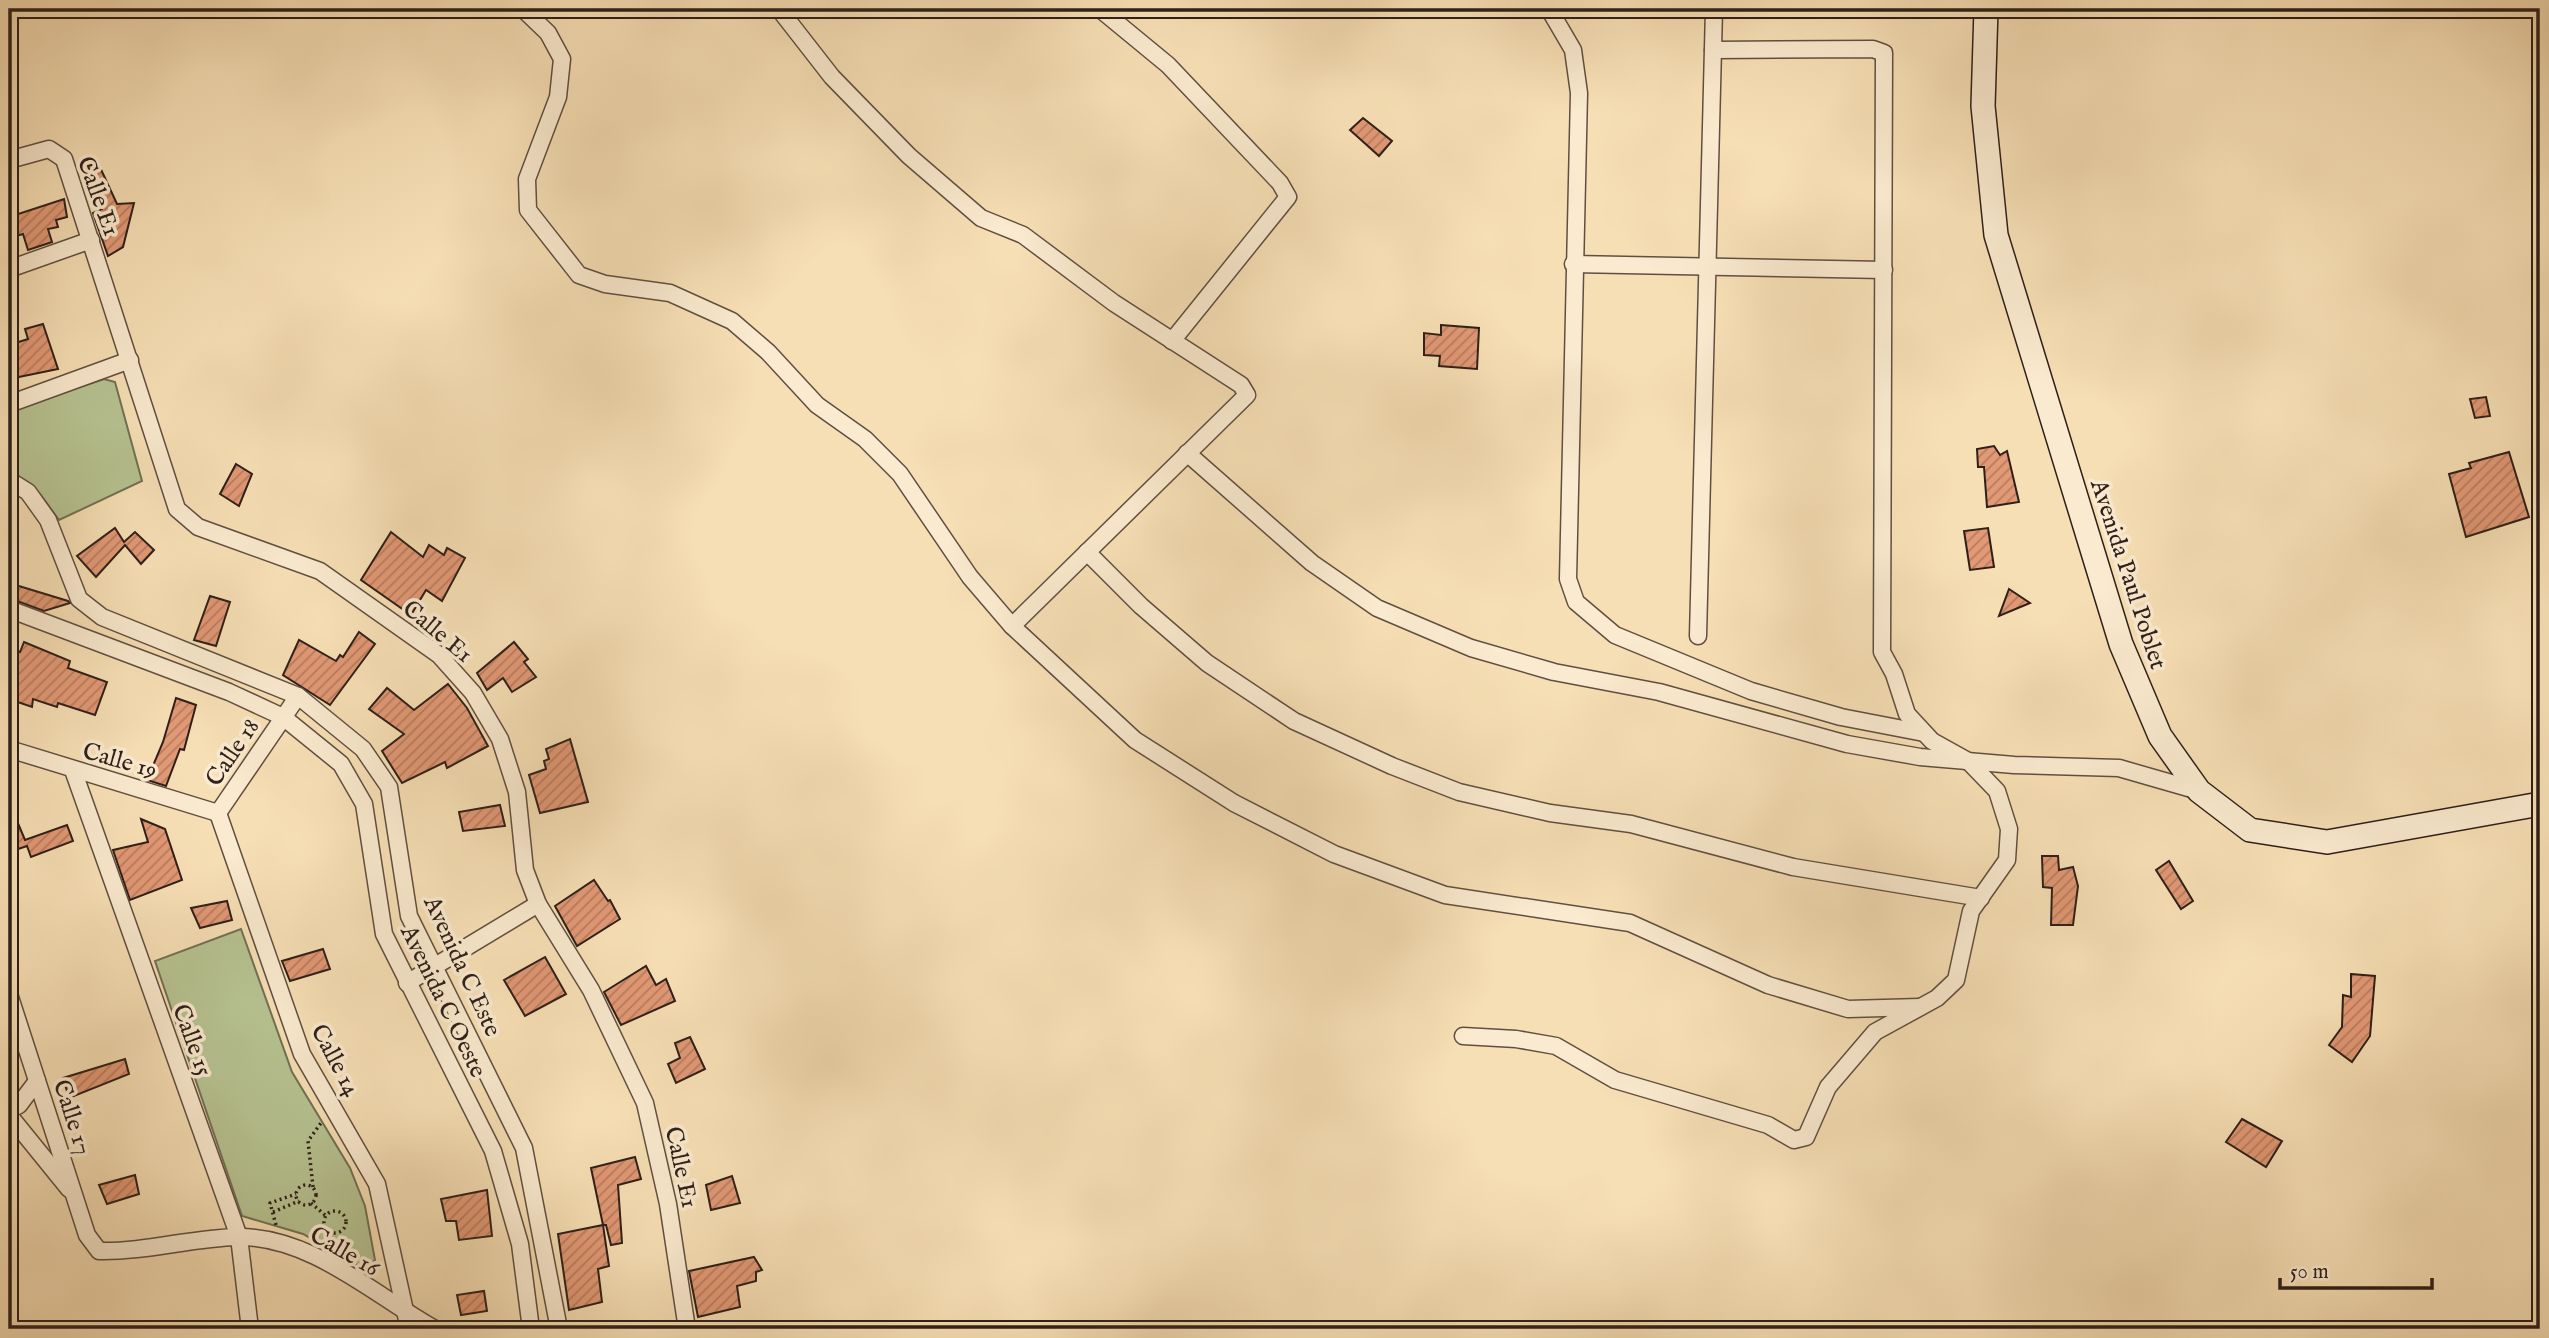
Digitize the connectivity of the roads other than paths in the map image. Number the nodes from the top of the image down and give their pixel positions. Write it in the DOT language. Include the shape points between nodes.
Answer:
graph roads {
  1 [pos="523,9"];
  2 [pos="779,9"];
  3 [pos="1100,9"];
  4 [pos="1549,9"];
  5 [pos="1714,9"];
  6 [pos="1986,9"];
  7 [pos="1713,50"];
  8 [pos="9,160"];
  9 [pos="91,240"];
  10 [pos="1573,264"];
  11 [pos="1707,265"];
  12 [pos="9,269"];
  13 [pos="1884,270"];
  14 [pos="1172,341"];
  15 [pos="130,360"];
  16 [pos="9,404"];
  17 [pos="1186,453"];
  18 [pos="9,480"];
  19 [pos="1087,552"];
  20 [pos="9,609"];
  21 [pos="1013,626"];
  22 [pos="1698,636"];
  23 [pos="298,696"];
  24 [pos="283,717"];
  25 [pos="1924,733"];
  26 [pos="9,750"];
  27 [pos="1968,761"];
  28 [pos="73,770"];
  29 [pos="2199,791"];
  30 [pos="2540,804"];
  31 [pos="218,813"];
  32 [pos="1981,898"];
  33 [pos="538,904"];
  34 [pos="434,968"];
  35 [pos="407,983"];
  36 [pos="9,994"];
  37 [pos="1920,1007"];
  38 [pos="1463,1036"];
  39 [pos="37,1081"];
  40 [pos="9,1112"];
  41 [pos="76,1197"];
  42 [pos="239,1237"];
  43 [pos="99,1251"];
  44 [pos="408,1321"];
  45 [pos="250,1329"];
  46 [pos="435,1329"];
  47 [pos="531,1329"];
  48 [pos="559,1329"];
  49 [pos="687,1329"];
  1 -- 21 [label="street" via="548,33 562,59 558,97 527,179 528,210 579,275 605,284 670,293 732,321 817,405 865,439 900,474 970,577"];
  2 -- 14 [label="street" via="832,77 909,156 981,218 1023,235"];
  3 -- 14 [label="street" via="1168,65 1288,197"];
  4 -- 10 [label="street" via="1573,50 1579,93"];
  5 -- 7 [label="street"];
  6 -- 29 [label="main road, Avenida Paul Poblet" via="1983,106 1996,235 2121,644 2160,736"];
  7 -- 11 [label="street"];
  7 -- 13 [label="street" via="1884,53"];
  8 -- 9 [label="street, Calle E1" via="49,149 58,153"];
  9 -- 12 [label="street"];
  9 -- 15 [label="street, Calle E1"];
  10 -- 11 [label="street"];
  10 -- 25 [label="street" via="1568,579 1576,602 1615,635 1751,691 1841,717"];
  11 -- 13 [label="street"];
  11 -- 22 [label="street"];
  13 -- 25 [label="street" via="1881,652 1907,714"];
  14 -- 17 [label="street" via="1241,385 1247,395"];
  15 -- 16 [label="street"];
  15 -- 33 [label="street, Calle E1" via="177,509 198,527 320,571 439,655 473,692 500,739 517,792 525,870"];
  17 -- 19 [label="street"];
  17 -- 27 [label="street" via="1312,563 1377,608 1471,648 1553,672 1659,692 1847,744"];
  18 -- 23 [label="street, Avenida C Este" via="28,492 48,520 79,599 102,617"];
  19 -- 21 [label="street"];
  19 -- 32 [label="street" via="1207,663 1294,721 1459,792 1550,813 1631,824 1793,867"];
  20 -- 24 [label="street, Avenida C Oeste"];
  21 -- 37 [label="street" via="1135,740 1234,803 1334,854 1445,895 1629,923 1769,985 1848,1009"];
  23 -- 24 [label="street, Calle 18"];
  23 -- 34 [label="street, Avenida C Este" via="363,749 390,787 409,916"];
  24 -- 31 [label="street, Calle 18"];
  24 -- 35 [label="street, Avenida C Oeste" via="341,764 364,804 384,934"];
  25 -- 27 [label="street"];
  26 -- 28 [label="street, Calle 19"];
  27 -- 29 [label="street" via="2119,768"];
  27 -- 32 [label="street" via="1997,790 2009,829 2007,860"];
  28 -- 31 [label="street, Calle 19"];
  28 -- 42 [label="street, Calle 15"];
  29 -- 30 [label="main road, Avenida Paul Poblet" via="2250,830 2327,842"];
  31 -- 44 [label="street, Calle 14" via="302,1054 377,1184"];
  32 -- 37 [label="street" via="1971,911 1956,980"];
  33 -- 34 [label="street"];
  33 -- 49 [label="street, Calle E1" via="591,990 645,1103"];
  34 -- 35 [label="street"];
  34 -- 48 [label="street, Avenida C Este" via="524,1148"];
  35 -- 47 [label="street, Avenida C Oeste" via="493,1151 520,1244"];
  36 -- 39 [label="street, Calle 17"];
  37 -- 38 [label="street" via="1875,1031 1828,1087 1806,1137 1794,1140 1768,1125 1615,1080 1556,1046"];
  39 -- 40 [label="street"];
  39 -- 41 [label="street, Calle 17"];
  40 -- 41 [label="street"];
  41 -- 43 [label="street, Calle 17" via="87,1235"];
  42 -- 43 [label="street, Calle 16"];
  42 -- 44 [label="street, Calle 16" via="300,1248"];
  42 -- 45 [label="street, Calle 15"];
  44 -- 46 [label="street, Calle 16"];
}
